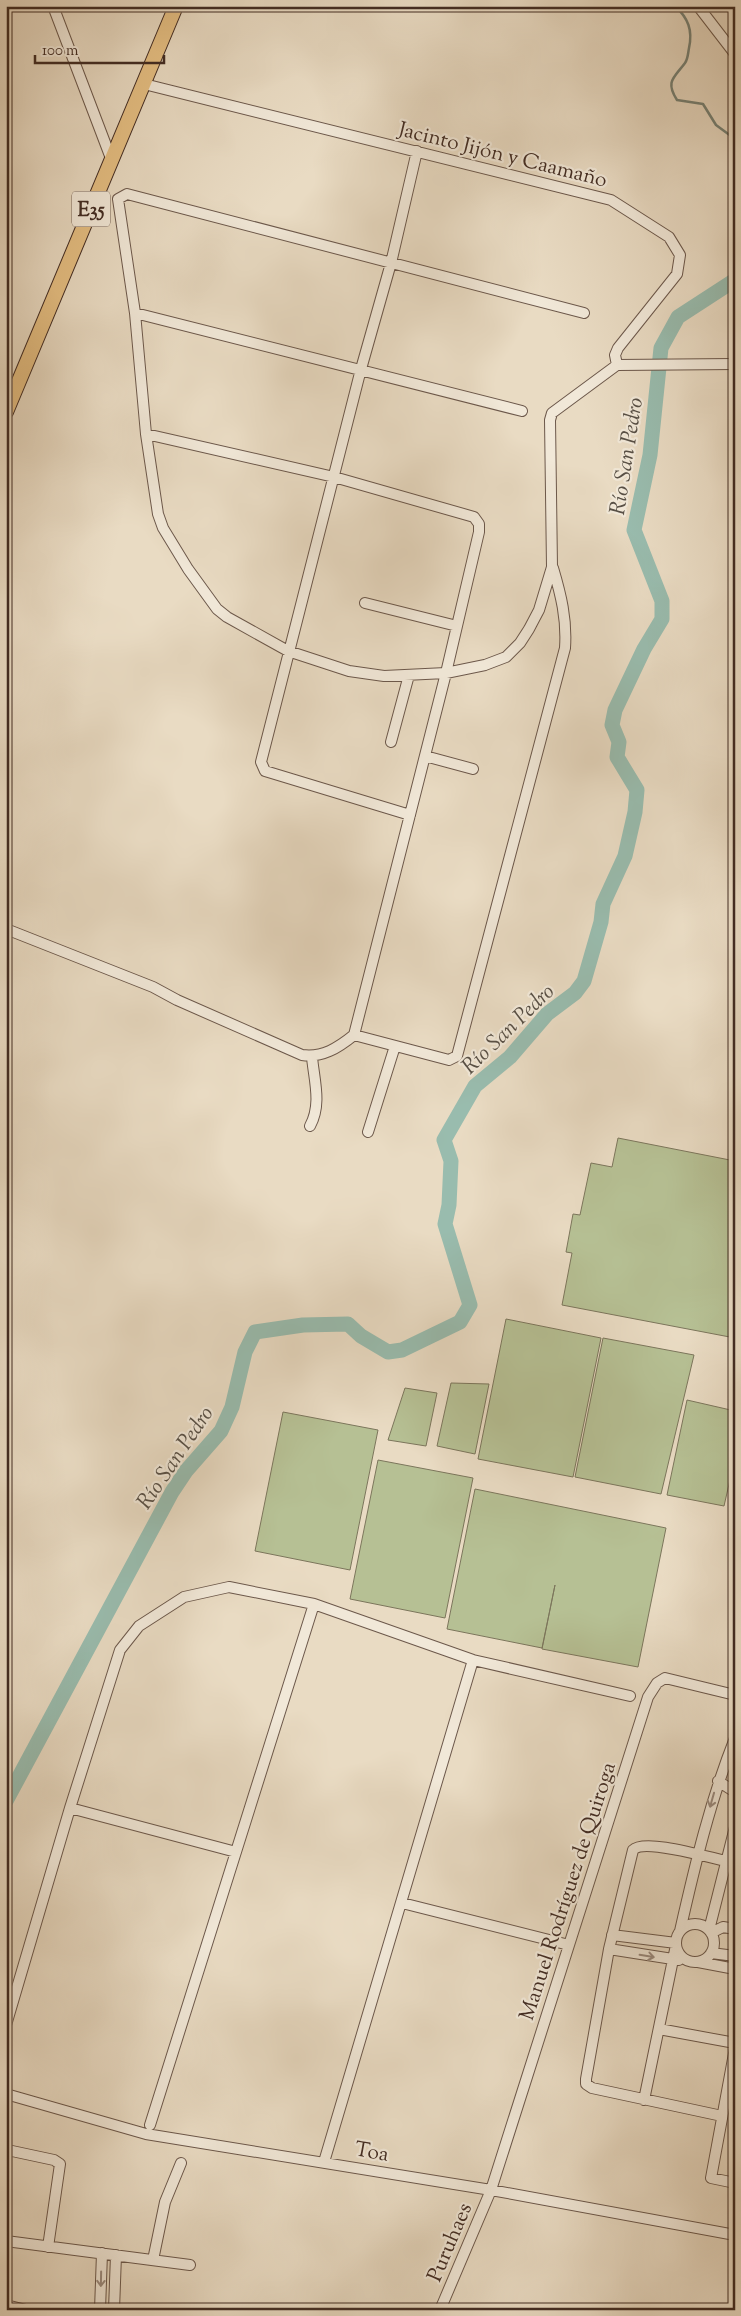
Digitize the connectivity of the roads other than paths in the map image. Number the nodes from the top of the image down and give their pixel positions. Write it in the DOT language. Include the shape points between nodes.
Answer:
graph roads {
  1 [pos="53,6"];
  2 [pos="176,6"];
  3 [pos="698,6"];
  4 [pos="735,54"];
  5 [pos="144,84"];
  6 [pos="417,151"];
  7 [pos="112,161"];
  8 [pos="391,263"];
  9 [pos="135,313"];
  10 [pos="584,313"];
  11 [pos="735,364"];
  12 [pos="622,366"];
  13 [pos="361,368"];
  14 [pos="522,411"];
  15 [pos="6,412"];
  16 [pos="146,434"];
  17 [pos="334,477"];
  18 [pos="552,567"];
  19 [pos="365,603"];
  20 [pos="457,626"];
  21 [pos="288,651"];
  22 [pos="446,673"];
  23 [pos="408,675"];
  24 [pos="391,742"];
  25 [pos="425,756"];
  26 [pos="474,769"];
  27 [pos="410,815"];
  28 [pos="6,929"];
  29 [pos="354,1035"];
  30 [pos="395,1046"];
  31 [pos="312,1057"];
  32 [pos="310,1126"];
  33 [pos="368,1132"];
  34 [pos="314,1604"];
  35 [pos="473,1660"];
  36 [pos="735,1695"];
  37 [pos="630,1696"];
  38 [pos="735,1738"];
  39 [pos="718,1781"];
  40 [pos="735,1792"];
  41 [pos="70,1808"];
  42 [pos="735,1827"];
  43 [pos="236,1852"];
  44 [pos="697,1854"];
  45 [pos="731,1863"];
  46 [pos="402,1903"];
  47 [pos="735,1929"];
  48 [pos="680,1931"];
  49 [pos="710,1931"];
  50 [pos="612,1934"];
  51 [pos="676,1944"];
  52 [pos="569,1945"];
  53 [pos="609,1950"];
  54 [pos="712,1953"];
  55 [pos="735,1956"];
  56 [pos="673,1960"];
  57 [pos="685,1960"];
  58 [pos="698,1962"];
  59 [pos="735,1969"];
  60 [pos="6,2025"];
  61 [pos="659,2029"];
  62 [pos="735,2043"];
  63 [pos="735,2048"];
  64 [pos="6,2094"];
  65 [pos="644,2100"];
  66 [pos="722,2116"];
  67 [pos="150,2126"];
  68 [pos="6,2152"];
  69 [pos="324,2162"];
  70 [pos="181,2163"];
  71 [pos="735,2183"];
  72 [pos="492,2190"];
  73 [pos="735,2235"];
  74 [pos="6,2241"];
  75 [pos="48,2247"];
  76 [pos="102,2253"];
  77 [pos="116,2255"];
  78 [pos="153,2260"];
  79 [pos="190,2265"];
  80 [pos="6,2305"];
  81 [pos="26,2310"];
  82 [pos="100,2310"];
  83 [pos="114,2310"];
  84 [pos="440,2310"];
  1 -- 7 [label="street"];
  2 -- 5 [label="highway, E35"];
  3 -- 4 [label="street"];
  5 -- 6 [label="street, Jacinto Jijón y Caamaño"];
  5 -- 7 [label="highway, E35"];
  6 -- 8 [label="street"];
  6 -- 12 [label="street, Jacinto Jijón y Caamaño" via="611,200 669,237 680,255 677,274 618,348 615,355"];
  7 -- 15 [label="highway, E35"];
  8 -- 9 [label="street" via="127,194 118,204"];
  8 -- 10 [label="street"];
  8 -- 13 [label="street"];
  9 -- 13 [label="street"];
  9 -- 16 [label="street"];
  11 -- 12 [label="street"];
  12 -- 18 [label="street" via="552,413"];
  13 -- 14 [label="street"];
  13 -- 17 [label="street"];
  16 -- 17 [label="street"];
  16 -- 21 [label="street" via="158,514 188,569 222,613"];
  17 -- 20 [label="street" via="474,517 479,524 479,532"];
  17 -- 21 [label="street"];
  18 -- 22 [label="street" via="539,610 520,643 506,657"];
  18 -- 30 [label="street" via="564,604 565,648 457,1056 449,1060"];
  19 -- 20 [label="street"];
  20 -- 22 [label="street"];
  21 -- 23 [label="street" via="349,671 384,676"];
  21 -- 27 [label="street" via="261,767 264,771"];
  22 -- 23 [label="street"];
  22 -- 25 [label="street"];
  23 -- 24 [label="street"];
  25 -- 26 [label="street"];
  25 -- 27 [label="street"];
  27 -- 29 [label="street"];
  28 -- 31 [label="street" via="142,982"];
  29 -- 30 [label="street"];
  29 -- 31 [label="street" via="341,1045"];
  30 -- 33 [label="street"];
  31 -- 32 [label="street" via="317,1101 316,1116"];
  34 -- 35 [label="street"];
  34 -- 41 [label="street" via="229,1588 184,1597 139,1626 120,1650"];
  34 -- 43 [label="street"];
  35 -- 37 [label="street"];
  35 -- 46 [label="street"];
  36 -- 52 [label="street, Manuel Rodríguez de Quiroga" via="665,1678 648,1696"];
  38 -- 39 [label="street"];
  39 -- 40 [label="street"];
  39 -- 44 [label="street, one-way"];
  41 -- 43 [label="street"];
  41 -- 60 [label="street"];
  42 -- 45 [label="street"];
  43 -- 67 [label="street"];
  44 -- 45 [label="street"];
  44 -- 48 [label="street"];
  44 -- 50 [label="street" via="642,1845 636,1847"];
  45 -- 49 [label="street"];
  46 -- 52 [label="street"];
  46 -- 69 [label="street"];
  47 -- 49 [label="street" via="723,1927"];
  48 -- 49 [label="street" via="694,1924"];
  48 -- 51 [label="street"];
  49 -- 54 [label="street" via="714,1943"];
  50 -- 51 [label="street"];
  50 -- 53 [label="street"];
  51 -- 56 [label="street"];
  51 -- 57 [label="street"];
  52 -- 72 [label="street, Manuel Rodríguez de Quiroga"];
  53 -- 56 [label="street, one-way"];
  53 -- 65 [label="street" via="586,2084"];
  54 -- 55 [label="street"];
  54 -- 58 [label="street"];
  56 -- 57 [label="street"];
  56 -- 61 [label="street"];
  57 -- 58 [label="street"];
  58 -- 59 [label="street"];
  61 -- 62 [label="street"];
  61 -- 65 [label="street"];
  63 -- 66 [label="street"];
  64 -- 69 [label="street, Toa" via="146,2134"];
  65 -- 66 [label="street"];
  66 -- 71 [label="street" via="711,2178"];
  68 -- 75 [label="street" via="54,2160 60,2164"];
  69 -- 72 [label="street, Toa"];
  70 -- 78 [label="street" via="165,2202"];
  72 -- 73 [label="street, Toa"];
  72 -- 84 [label="street, Puruhaes"];
  74 -- 75 [label="street"];
  75 -- 76 [label="street"];
  76 -- 77 [label="street"];
  76 -- 82 [label="street, one-way"];
  77 -- 78 [label="street"];
  77 -- 83 [label="street"];
  78 -- 79 [label="street"];
  80 -- 81 [label="street"];
}
